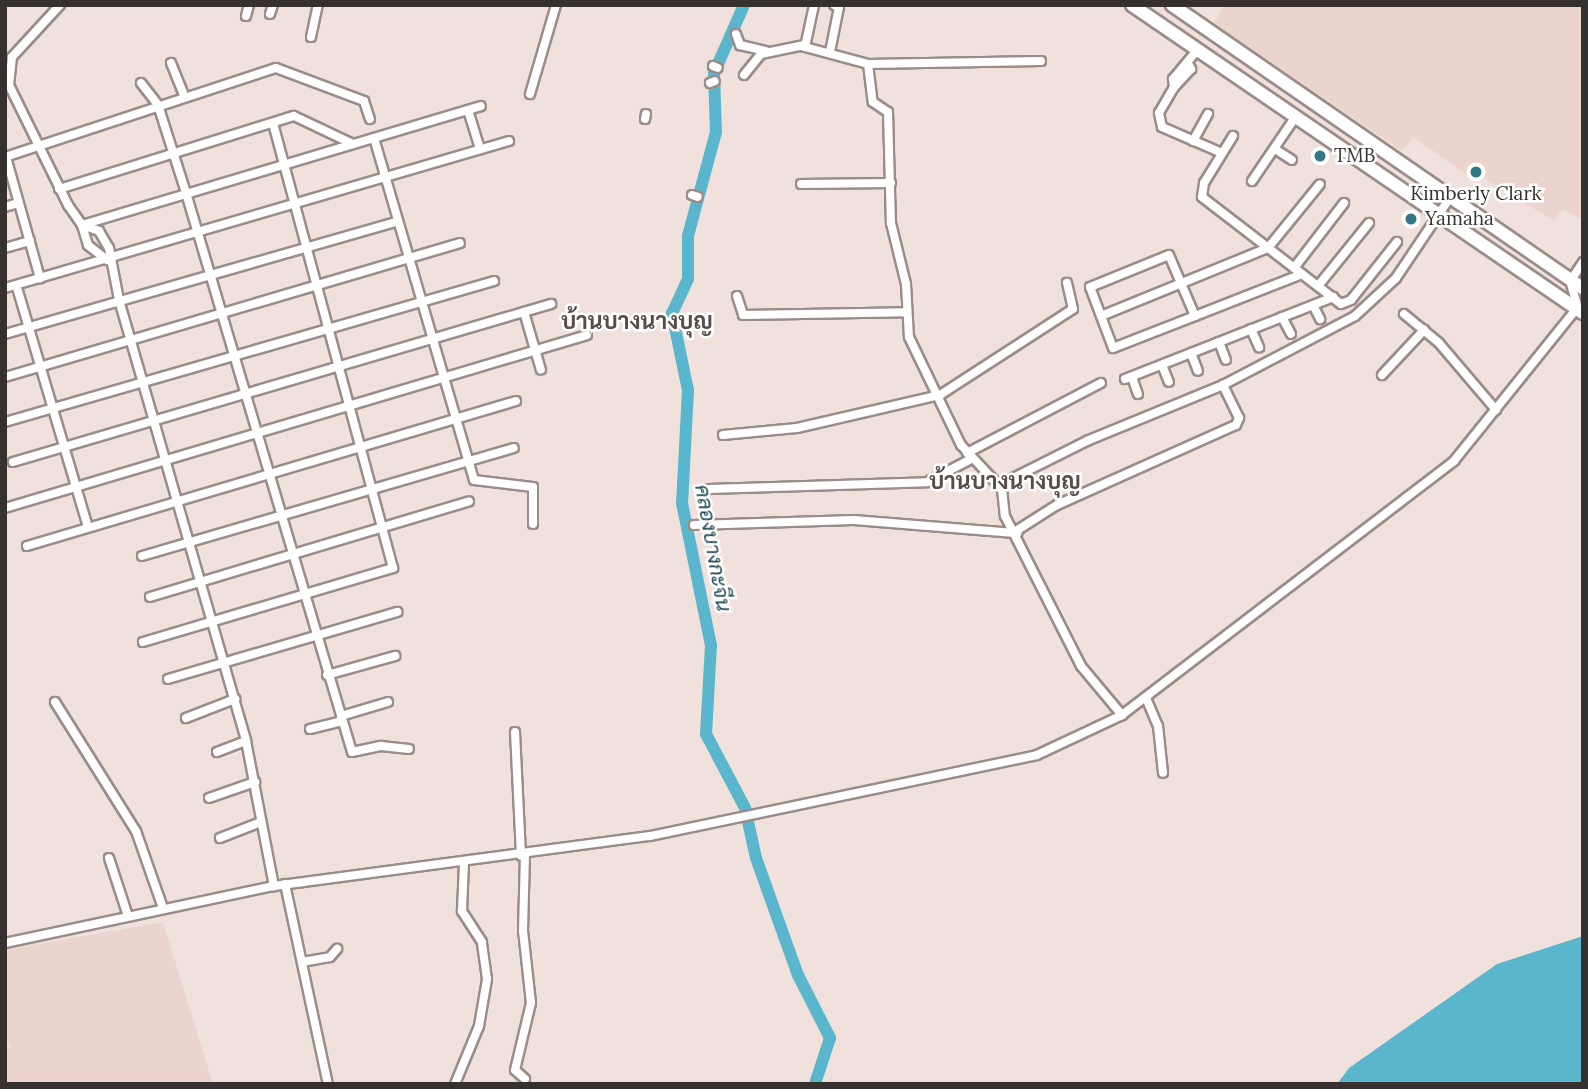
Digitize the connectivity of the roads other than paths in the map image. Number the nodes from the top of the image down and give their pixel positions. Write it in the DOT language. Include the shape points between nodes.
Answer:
graph roads {
  1 [pos="60,5"];
  2 [pos="249,5"];
  3 [pos="318,5"];
  4 [pos="556,5"];
  5 [pos="814,5"];
  6 [pos="834,5"];
  7 [pos="1132,5"];
  8 [pos="1178,9"];
  9 [pos="246,16"];
  10 [pos="1170,32"];
  11 [pos="736,34"];
  12 [pos="310,37"];
  13 [pos="1220,38"];
  14 [pos="804,45"];
  15 [pos="769,51"];
  16 [pos="830,52"];
  17 [pos="1202,52"];
  18 [pos="1041,61"];
  19 [pos="171,63"];
  20 [pos="868,64"];
  21 [pos="744,75"];
  22 [pos="141,83"];
  23 [pos="530,94"];
  24 [pos="184,96"];
  25 [pos="158,105"];
  26 [pos="481,106"];
  27 [pos="468,110"];
  28 [pos="1208,114"];
  29 [pos="1296,116"];
  30 [pos="370,119"];
  31 [pos="273,124"];
  32 [pos="1233,136"];
  33 [pos="374,138"];
  34 [pos="509,141"];
  35 [pos="1193,141"];
  36 [pos="353,144"];
  37 [pos="36,145"];
  38 [pos="480,149"];
  39 [pos="1275,149"];
  40 [pos="173,153"];
  41 [pos="1222,153"];
  42 [pos="5,157"];
  43 [pos="1292,160"];
  44 [pos="284,164"];
  45 [pos="386,177"];
  46 [pos="1252,181"];
  47 [pos="891,183"];
  48 [pos="801,184"];
  49 [pos="1320,184"];
  50 [pos="59,188"];
  51 [pos="186,193"];
  52 [pos="1449,199"];
  53 [pos="18,203"];
  54 [pos="1344,203"];
  55 [pos="295,205"];
  56 [pos="5,207"];
  57 [pos="1440,213"];
  58 [pos="398,220"];
  59 [pos="1369,223"];
  60 [pos="82,225"];
  61 [pos="198,232"];
  62 [pos="30,241"];
  63 [pos="1397,242"];
  64 [pos="460,243"];
  65 [pos="306,245"];
  66 [pos="5,248"];
  67 [pos="1268,248"];
  68 [pos="409,257"];
  69 [pos="108,260"];
  70 [pos="1583,262"];
  71 [pos="1545,263"];
  72 [pos="1294,268"];
  73 [pos="209,273"];
  74 [pos="1302,274"];
  75 [pos="40,278"];
  76 [pos="1534,279"];
  77 [pos="1569,279"];
  78 [pos="494,281"];
  79 [pos="1067,283"];
  80 [pos="1182,283"];
  81 [pos="317,285"];
  82 [pos="1318,286"];
  83 [pos="5,288"];
  84 [pos="1583,289"];
  85 [pos="18,291"];
  86 [pos="737,296"];
  87 [pos="1333,297"];
  88 [pos="119,300"];
  89 [pos="421,300"];
  90 [pos="551,304"];
  91 [pos="1313,305"];
  92 [pos="1580,310"];
  93 [pos="524,312"];
  94 [pos="907,312"];
  95 [pos="221,313"];
  96 [pos="1404,314"];
  97 [pos="1101,316"];
  98 [pos="1195,316"];
  99 [pos="1282,317"];
  100 [pos="1320,319"];
  101 [pos="328,326"];
  102 [pos="30,327"];
  103 [pos="1251,329"];
  104 [pos="1424,330"];
  105 [pos="5,334"];
  106 [pos="1291,334"];
  107 [pos="587,335"];
  108 [pos="432,338"];
  109 [pos="130,340"];
  110 [pos="1219,342"];
  111 [pos="1259,347"];
  112 [pos="536,350"];
  113 [pos="1191,353"];
  114 [pos="233,354"];
  115 [pos="1226,360"];
  116 [pos="1162,365"];
  117 [pos="41,366"];
  118 [pos="339,367"];
  119 [pos="541,370"];
  120 [pos="1198,371"];
  121 [pos="1382,375"];
  122 [pos="5,377"];
  123 [pos="444,378"];
  124 [pos="142,380"];
  125 [pos="1169,382"];
  126 [pos="1101,383"];
  127 [pos="1223,385"];
  128 [pos="244,394"];
  129 [pos="1138,394"];
  130 [pos="940,395"];
  131 [pos="516,401"];
  132 [pos="349,406"];
  133 [pos="53,407"];
  134 [pos="1496,410"];
  135 [pos="455,417"];
  136 [pos="153,421"];
  137 [pos="5,422"];
  138 [pos="256,434"];
  139 [pos="723,435"];
  140 [pos="65,446"];
  141 [pos="360,447"];
  142 [pos="514,449"];
  143 [pos="969,456"];
  144 [pos="164,460"];
  145 [pos="468,461"];
  146 [pos="13,462"];
  147 [pos="268,474"];
  148 [pos="76,486"];
  149 [pos="372,488"];
  150 [pos="709,488"];
  151 [pos="1002,489"];
  152 [pos="177,501"];
  153 [pos="469,501"];
  154 [pos="5,508"];
  155 [pos="280,514"];
  156 [pos="533,524"];
  157 [pos="694,525"];
  158 [pos="88,527"];
  159 [pos="383,528"];
  160 [pos="1017,532"];
  161 [pos="188,542"];
  162 [pos="27,545"];
  163 [pos="292,555"];
  164 [pos="142,556"];
  165 [pos="201,582"];
  166 [pos="304,595"];
  167 [pos="150,597"];
  168 [pos="397,612"];
  169 [pos="212,623"];
  170 [pos="316,635"];
  171 [pos="143,642"];
  172 [pos="395,656"];
  173 [pos="224,662"];
  174 [pos="327,676"];
  175 [pos="168,679"];
  176 [pos="1146,698"];
  177 [pos="234,699"];
  178 [pos="55,702"];
  179 [pos="388,702"];
  180 [pos="1122,715"];
  181 [pos="186,718"];
  182 [pos="341,718"];
  183 [pos="310,729"];
  184 [pos="515,732"];
  185 [pos="246,740"];
  186 [pos="409,749"];
  187 [pos="217,752"];
  188 [pos="1163,773"];
  189 [pos="255,782"];
  190 [pos="209,798"];
  191 [pos="261,822"];
  192 [pos="220,838"];
  193 [pos="523,856"];
  194 [pos="109,858"];
  195 [pos="464,863"];
  196 [pos="285,884"];
  197 [pos="274,886"];
  198 [pos="163,908"];
  199 [pos="128,916"];
  200 [pos="5,943"];
  201 [pos="337,949"];
  202 [pos="302,962"];
  203 [pos="525,1079"];
  204 [pos="328,1084"];
  205 [pos="455,1084"];
  1 -- 37 [label="street" via="12,57 6,73"];
  2 -- 9 [label="street"];
  3 -- 12 [label="street"];
  4 -- 23 [label="street"];
  5 -- 14 [label="street"];
  6 -- 16 [label="street" via="839,7"];
  7 -- 10 [label="main road"];
  8 -- 10 [label="main road" via="1187,28"];
  8 -- 13 [label="main road"];
  10 -- 17 [label="main road"];
  11 -- 15 [label="street" via="740,45"];
  13 -- 17 [label="main road" via="1206,39"];
  13 -- 52 [label="main road"];
  14 -- 15 [label="street"];
  14 -- 16 [label="street"];
  15 -- 21 [label="street" via="753,59"];
  16 -- 20 [label="street"];
  17 -- 29 [label="main road"];
  17 -- 35 [label="street" via="1188,63 1191,69 1174,87 1158,120 1165,129"];
  18 -- 20 [label="street"];
  19 -- 24 [label="street"];
  20 -- 47 [label="street" via="873,102 888,112"];
  22 -- 25 [label="street"];
  24 -- 25 [label="street"];
  24 -- 30 [label="street" via="276,68 364,102"];
  25 -- 37 [label="street"];
  25 -- 40 [label="street"];
  26 -- 27 [label="street"];
  27 -- 33 [label="street"];
  27 -- 38 [label="street"];
  28 -- 35 [label="street"];
  29 -- 39 [label="street"];
  29 -- 57 [label="main road"];
  31 -- 36 [label="street" via="297,116"];
  31 -- 40 [label="street"];
  31 -- 44 [label="street"];
  32 -- 41 [label="street"];
  33 -- 36 [label="street"];
  33 -- 45 [label="street"];
  34 -- 38 [label="street"];
  35 -- 41 [label="street"];
  36 -- 44 [label="street"];
  37 -- 42 [label="street"];
  37 -- 50 [label="street"];
  38 -- 45 [label="street"];
  39 -- 43 [label="street"];
  39 -- 46 [label="street"];
  40 -- 50 [label="street"];
  40 -- 51 [label="street"];
  41 -- 67 [label="street" via="1204,183 1202,197"];
  42 -- 53 [label="street"];
  44 -- 51 [label="street"];
  44 -- 55 [label="street"];
  45 -- 55 [label="street"];
  45 -- 58 [label="street"];
  47 -- 48 [label="street"];
  47 -- 94 [label="street" via="891,223"];
  49 -- 67 [label="street"];
  50 -- 60 [label="street"];
  51 -- 60 [label="street"];
  51 -- 61 [label="street"];
  52 -- 57 [label="street"];
  52 -- 71 [label="main road"];
  53 -- 56 [label="street"];
  53 -- 62 [label="street"];
  54 -- 72 [label="street"];
  55 -- 61 [label="street"];
  55 -- 65 [label="street"];
  57 -- 76 [label="main road"];
  57 -- 127 [label="street" via="1396,278 1355,316"];
  58 -- 65 [label="street"];
  58 -- 68 [label="street"];
  59 -- 82 [label="street"];
  60 -- 69 [label="street" via="88,245"];
  60 -- 69 [label="street" via="105,237"];
  61 -- 69 [label="street"];
  61 -- 73 [label="street"];
  62 -- 66 [label="street"];
  62 -- 75 [label="street"];
  63 -- 87 [label="street" via="1351,300 1341,304"];
  64 -- 68 [label="street"];
  65 -- 73 [label="street"];
  65 -- 81 [label="street"];
  67 -- 72 [label="street"];
  67 -- 80 [label="street"];
  68 -- 81 [label="street"];
  68 -- 89 [label="street"];
  69 -- 75 [label="street"];
  69 -- 88 [label="street"];
  70 -- 77 [label="street"];
  71 -- 76 [label="main road"];
  71 -- 77 [label="main road"];
  72 -- 74 [label="street"];
  73 -- 88 [label="street"];
  73 -- 95 [label="street"];
  74 -- 82 [label="street"];
  74 -- 98 [label="street"];
  75 -- 83 [label="street"];
  76 -- 92 [label="main road"];
  77 -- 84 [label="main road"];
  77 -- 92 [label="street"];
  78 -- 89 [label="street"];
  79 -- 130 [label="street" via="1073,309"];
  80 -- 97 [label="street"];
  80 -- 97 [label="street" via="1170,255 1090,287"];
  80 -- 98 [label="street"];
  81 -- 95 [label="street"];
  81 -- 101 [label="street"];
  82 -- 87 [label="street"];
  85 -- 102 [label="street"];
  86 -- 94 [label="street" via="743,315"];
  87 -- 91 [label="street"];
  88 -- 102 [label="street"];
  88 -- 109 [label="street"];
  89 -- 101 [label="street"];
  89 -- 108 [label="street"];
  90 -- 93 [label="street"];
  91 -- 99 [label="street"];
  91 -- 100 [label="street"];
  92 -- 134 [label="street"];
  93 -- 108 [label="street"];
  93 -- 112 [label="street"];
  94 -- 130 [label="street" via="909,337"];
  95 -- 109 [label="street"];
  95 -- 114 [label="street"];
  96 -- 104 [label="street"];
  97 -- 98 [label="street" via="1113,348"];
  99 -- 103 [label="street"];
  99 -- 106 [label="street"];
  101 -- 114 [label="street"];
  101 -- 118 [label="street"];
  102 -- 105 [label="street"];
  102 -- 117 [label="street"];
  103 -- 110 [label="street"];
  103 -- 111 [label="street"];
  104 -- 121 [label="street"];
  104 -- 134 [label="street"];
  107 -- 112 [label="street"];
  108 -- 118 [label="street"];
  108 -- 123 [label="street"];
  109 -- 117 [label="street"];
  109 -- 124 [label="street"];
  110 -- 113 [label="street"];
  110 -- 115 [label="street"];
  112 -- 119 [label="street"];
  112 -- 123 [label="street"];
  113 -- 116 [label="street"];
  113 -- 120 [label="street"];
  114 -- 124 [label="street"];
  114 -- 128 [label="street"];
  116 -- 125 [label="street"];
  116 -- 129 [label="street" via="1128,378"];
  117 -- 122 [label="street"];
  117 -- 133 [label="street"];
  118 -- 128 [label="street"];
  118 -- 132 [label="street"];
  123 -- 132 [label="street"];
  123 -- 135 [label="street"];
  124 -- 133 [label="street"];
  124 -- 136 [label="street"];
  126 -- 143 [label="street"];
  127 -- 151 [label="street" via="1089,440 1009,480"];
  127 -- 160 [label="street" via="1239,418 1236,425 1057,505"];
  128 -- 136 [label="street"];
  128 -- 138 [label="street"];
  130 -- 139 [label="street" via="797,428"];
  130 -- 143 [label="street"];
  131 -- 135 [label="street"];
  132 -- 138 [label="street"];
  132 -- 141 [label="street"];
  133 -- 137 [label="street"];
  133 -- 140 [label="street"];
  134 -- 176 [label="street" via="1454,461"];
  135 -- 141 [label="street"];
  135 -- 145 [label="street"];
  136 -- 140 [label="street"];
  136 -- 144 [label="street"];
  138 -- 144 [label="street"];
  138 -- 147 [label="street"];
  140 -- 146 [label="street"];
  140 -- 148 [label="street"];
  141 -- 147 [label="street"];
  141 -- 149 [label="street"];
  142 -- 145 [label="street"];
  143 -- 150 [label="street" via="927,481"];
  143 -- 151 [label="street"];
  144 -- 148 [label="street"];
  144 -- 152 [label="street"];
  145 -- 149 [label="street"];
  145 -- 156 [label="street" via="474,480 533,487"];
  147 -- 152 [label="street"];
  147 -- 155 [label="street"];
  148 -- 154 [label="street"];
  148 -- 158 [label="street"];
  149 -- 155 [label="street"];
  149 -- 159 [label="street"];
  151 -- 160 [label="street" via="1005,516"];
  152 -- 158 [label="street"];
  152 -- 161 [label="street"];
  153 -- 159 [label="street"];
  155 -- 161 [label="street"];
  155 -- 163 [label="street"];
  157 -- 160 [label="street" via="854,520"];
  158 -- 162 [label="street"];
  159 -- 163 [label="street"];
  159 -- 166 [label="street" via="393,568"];
  160 -- 180 [label="street" via="1081,666"];
  161 -- 164 [label="street"];
  161 -- 165 [label="street"];
  163 -- 165 [label="street"];
  163 -- 166 [label="street"];
  165 -- 167 [label="street"];
  165 -- 169 [label="street"];
  166 -- 169 [label="street"];
  166 -- 170 [label="street"];
  168 -- 170 [label="street"];
  169 -- 171 [label="street"];
  169 -- 173 [label="street"];
  170 -- 173 [label="street"];
  170 -- 174 [label="street"];
  172 -- 174 [label="street"];
  173 -- 175 [label="street"];
  173 -- 177 [label="street"];
  174 -- 182 [label="street"];
  176 -- 180 [label="street"];
  176 -- 188 [label="street" via="1158,726"];
  177 -- 181 [label="street"];
  177 -- 185 [label="street"];
  178 -- 198 [label="street" via="136,831"];
  179 -- 182 [label="street"];
  180 -- 193 [label="street" via="1037,755 742,818"];
  182 -- 183 [label="street"];
  182 -- 186 [label="street" via="352,752 381,746"];
  184 -- 193 [label="street"];
  185 -- 187 [label="street"];
  185 -- 189 [label="street"];
  189 -- 190 [label="street"];
  189 -- 191 [label="street"];
  191 -- 192 [label="street"];
  191 -- 197 [label="street"];
  193 -- 195 [label="street"];
  193 -- 203 [label="street" via="523,931 531,1003 515,1070"];
  194 -- 199 [label="street"];
  195 -- 196 [label="street"];
  195 -- 205 [label="street" via="461,911 482,942 486,979 479,1027"];
  196 -- 197 [label="street"];
  196 -- 202 [label="street"];
  197 -- 198 [label="street"];
  198 -- 199 [label="street"];
  199 -- 200 [label="street"];
  201 -- 202 [label="street" via="330,957"];
  202 -- 204 [label="street"];
}
